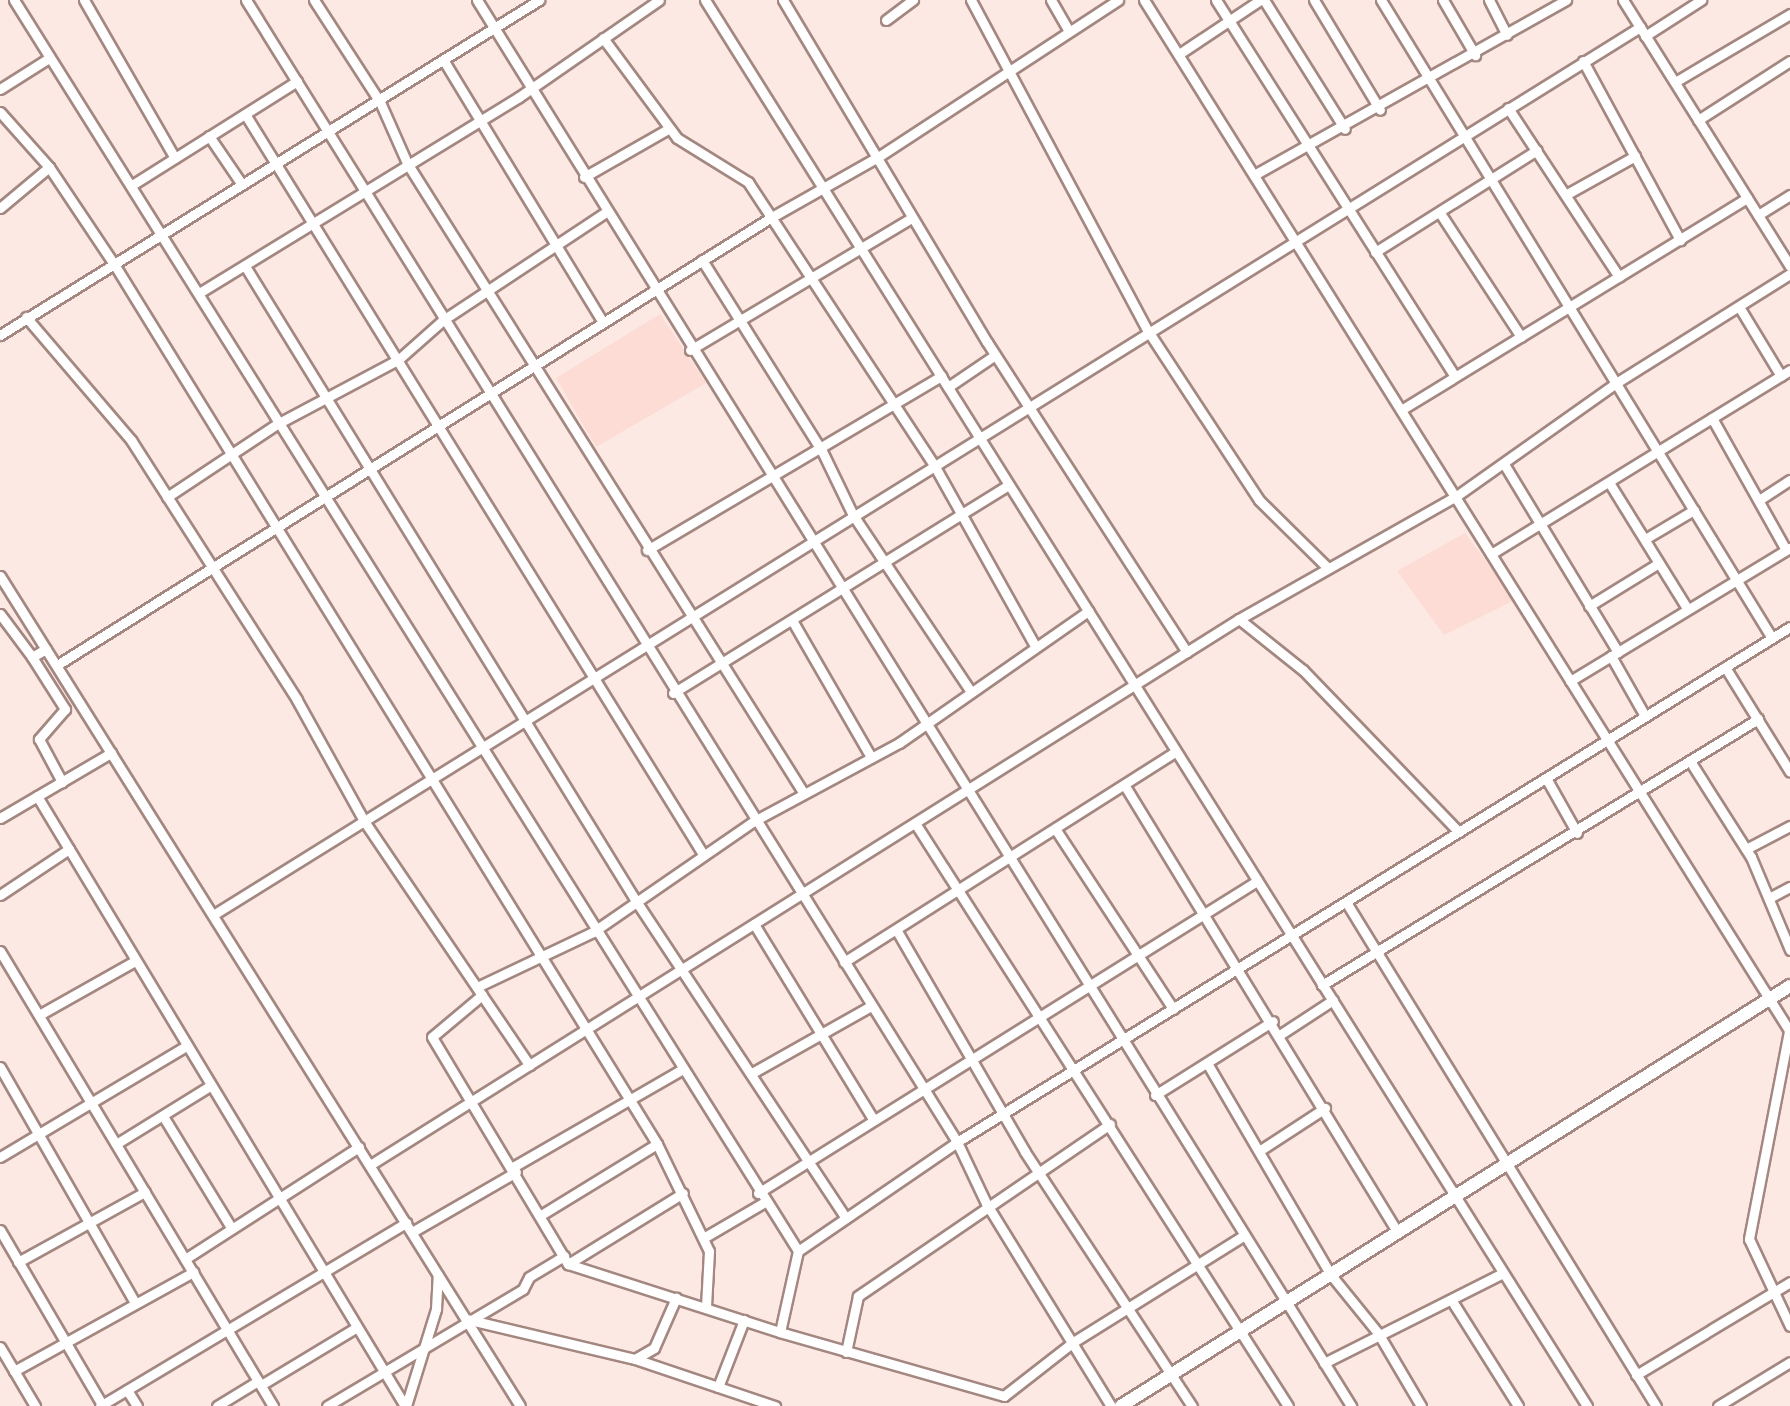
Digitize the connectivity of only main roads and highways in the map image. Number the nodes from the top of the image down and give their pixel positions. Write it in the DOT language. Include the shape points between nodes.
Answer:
graph roads {
  1 [pos="1790,986"];
  2 [pos="1121,1406"];
  1 -- 2 [label="main road"];
}
